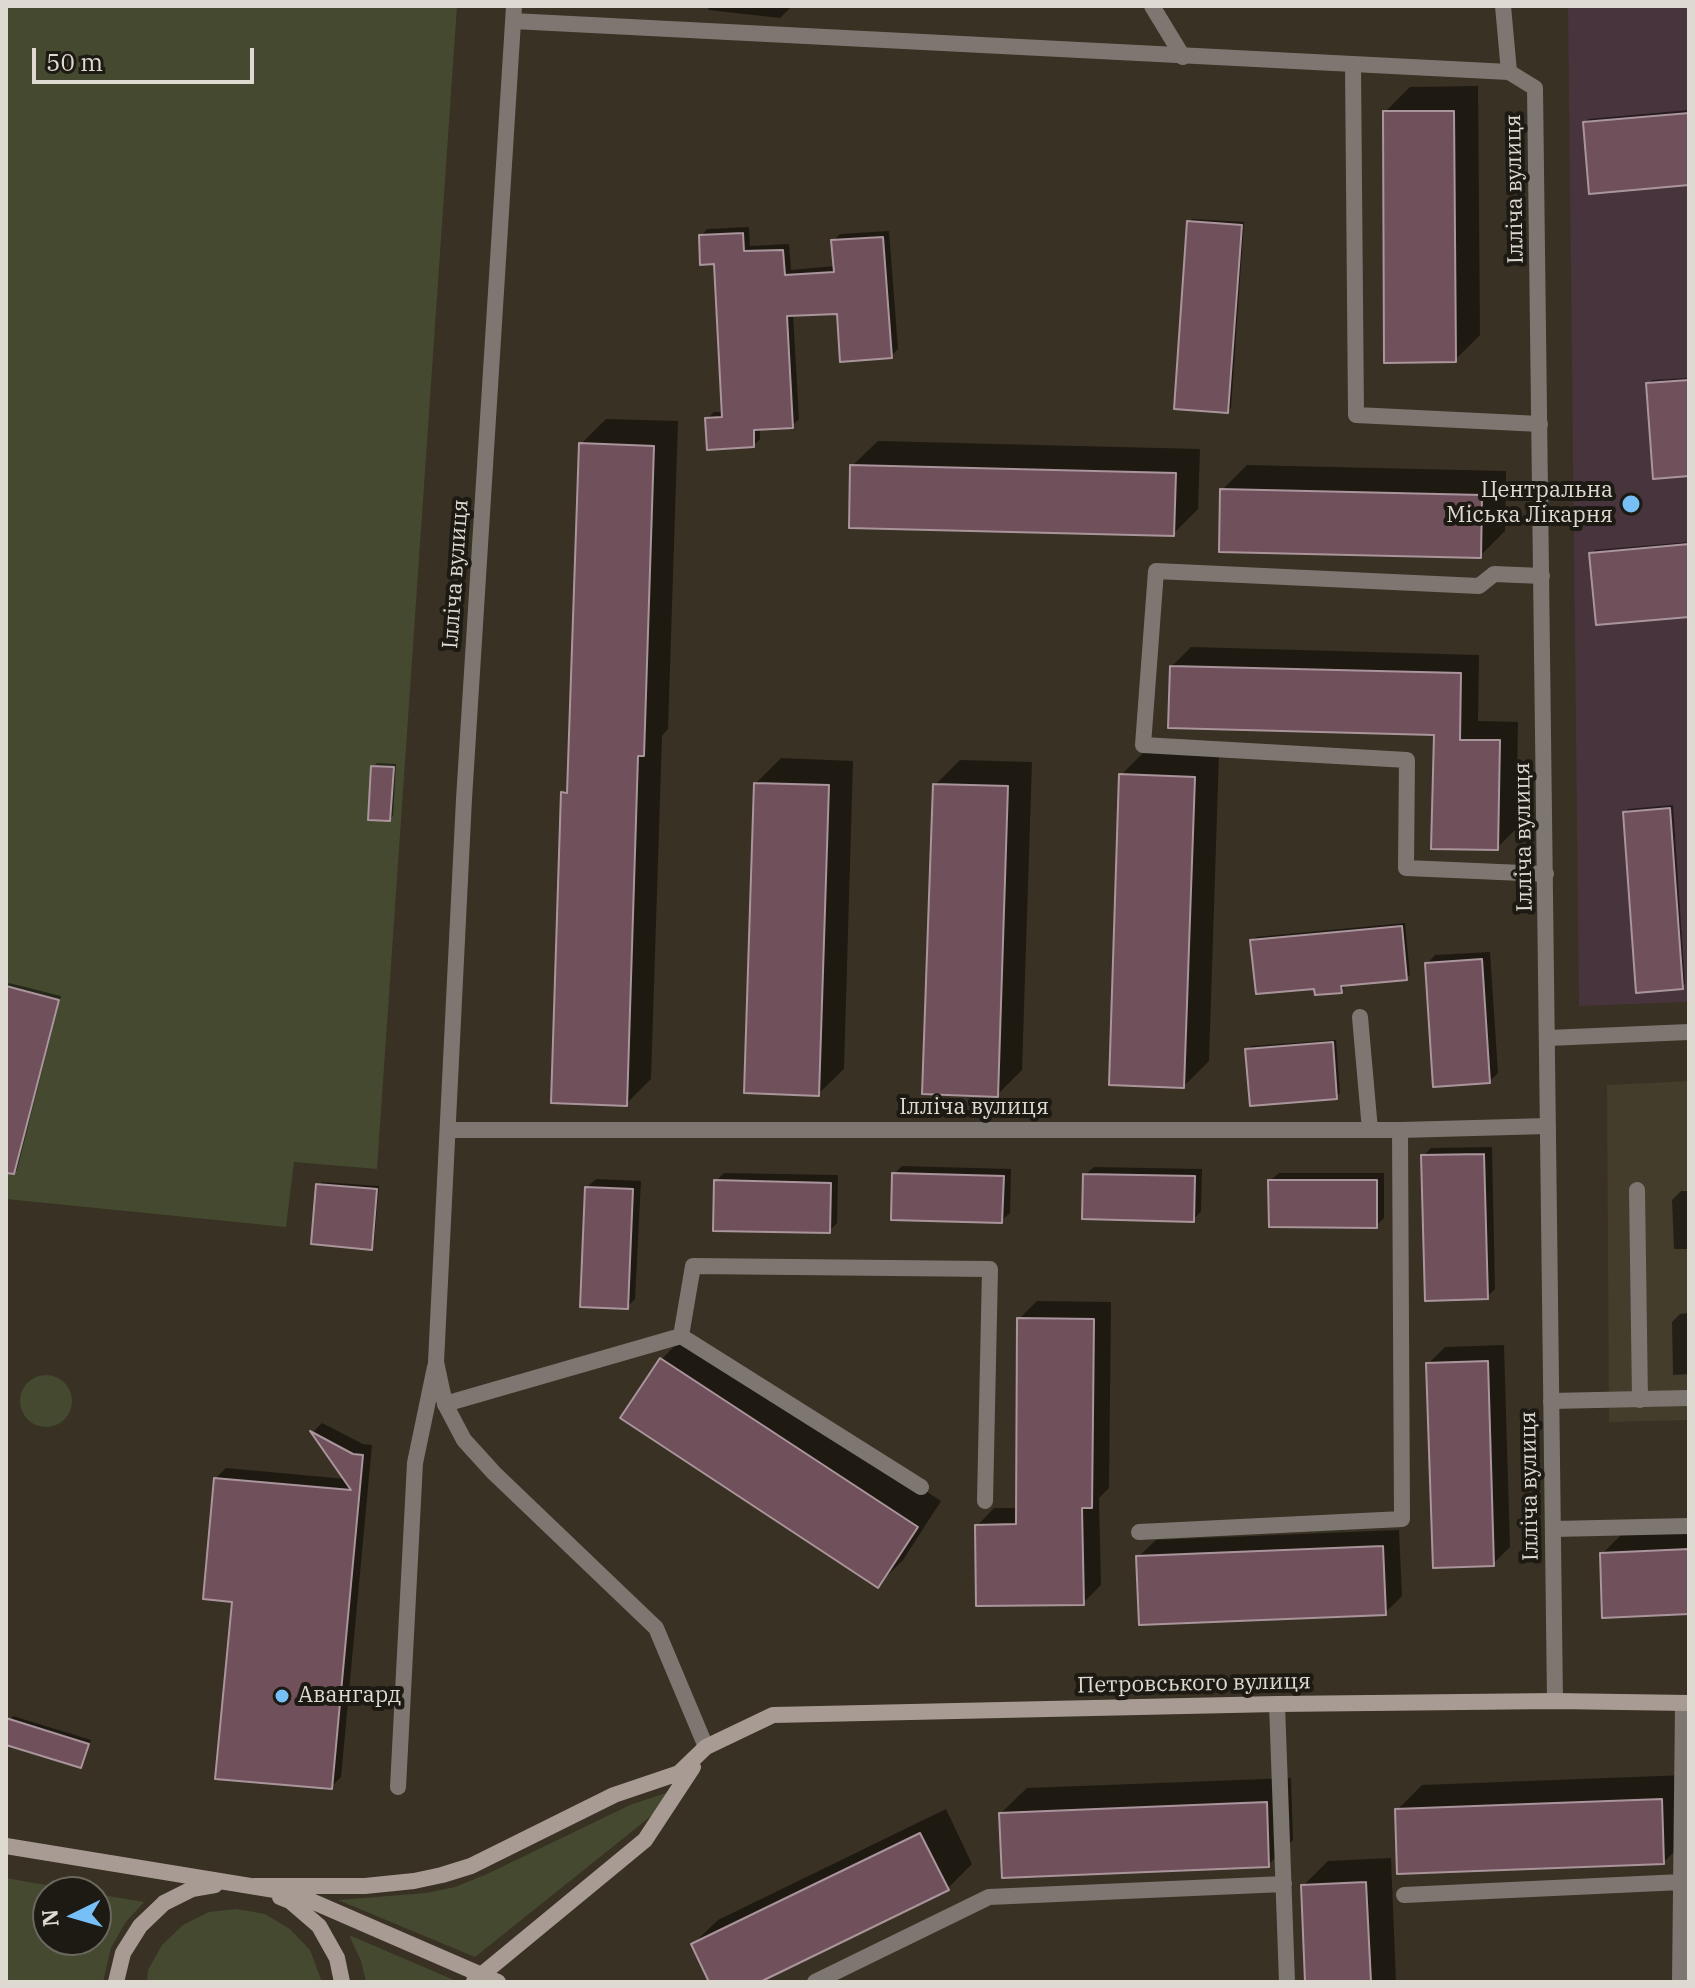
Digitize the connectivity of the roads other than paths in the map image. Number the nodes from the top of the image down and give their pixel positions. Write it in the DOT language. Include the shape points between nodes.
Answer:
graph roads {
  1 [pos="1152,6"];
  2 [pos="1503,6"];
  3 [pos="513,14"];
  4 [pos="1183,57"];
  5 [pos="1353,66"];
  6 [pos="1509,72"];
  7 [pos="1540,424"];
  8 [pos="1542,576"];
  9 [pos="1546,874"];
  10 [pos="1360,1017"];
  11 [pos="1689,1032"];
  12 [pos="1548,1038"];
  13 [pos="1548,1126"];
  14 [pos="449,1130"];
  15 [pos="1370,1130"];
  16 [pos="1400,1130"];
  17 [pos="1637,1190"];
  18 [pos="681,1336"];
  19 [pos="436,1362"];
  20 [pos="1689,1398"];
  21 [pos="1640,1400"];
  22 [pos="1551,1401"];
  23 [pos="445,1404"];
  24 [pos="921,1487"];
  25 [pos="985,1501"];
  26 [pos="1689,1526"];
  27 [pos="1553,1529"];
  28 [pos="1139,1532"];
  29 [pos="1555,1701"];
  30 [pos="1686,1703"];
  31 [pos="1277,1704"];
  32 [pos="706,1747"];
  33 [pos="398,1787"];
  34 [pos="6,1846"];
  35 [pos="1682,1882"];
  36 [pos="1284,1884"];
  37 [pos="254,1886"];
  38 [pos="1404,1895"];
  39 [pos="476,1978"];
  40 [pos="116,1982"];
  41 [pos="342,1982"];
  42 [pos="498,1982"];
  43 [pos="815,1982"];
  44 [pos="1287,1982"];
  45 [pos="1680,1982"];
  1 -- 4 [label="street"];
  2 -- 6 [label="street"];
  3 -- 4 [label="street, Ілліча вулиця"];
  3 -- 14 [label="street, Ілліча вулиця"];
  4 -- 5 [label="street, Ілліча вулиця"];
  5 -- 6 [label="street, Ілліча вулиця"];
  5 -- 7 [label="street" via="1356,415"];
  6 -- 7 [label="street, Ілліча вулиця" via="1535,88"];
  7 -- 8 [label="street, Ілліча вулиця"];
  8 -- 9 [label="street, Ілліча вулиця"];
  8 -- 9 [label="street" via="1494,574 1479,586 1156,571 1143,745 1407,760 1406,868"];
  9 -- 12 [label="street, Ілліча вулиця"];
  10 -- 15 [label="street"];
  11 -- 12 [label="street"];
  12 -- 13 [label="street, Ілліча вулиця"];
  13 -- 16 [label="street, Ілліча вулиця"];
  13 -- 22 [label="street, Ілліча вулиця"];
  14 -- 15 [label="street, Ілліча вулиця"];
  14 -- 19 [label="street, Ілліча вулиця"];
  15 -- 16 [label="street, Ілліча вулиця"];
  16 -- 28 [label="street" via="1402,1519"];
  17 -- 21 [label="street"];
  18 -- 23 [label="street"];
  18 -- 24 [label="street"];
  18 -- 25 [label="street" via="693,1266 990,1269"];
  19 -- 23 [label="street, Ілліча вулиця"];
  19 -- 33 [label="street" via="415,1463"];
  20 -- 21 [label="street"];
  21 -- 22 [label="street"];
  22 -- 27 [label="street, Ілліча вулиця"];
  23 -- 32 [label="street, Ілліча вулиця" via="464,1440 494,1473 656,1628"];
  26 -- 27 [label="street"];
  27 -- 29 [label="street, Ілліча вулиця"];
  29 -- 30 [label="main road, Петровського вулиця"];
  29 -- 31 [label="main road, Петровського вулиця"];
  30 -- 35 [label="street"];
  31 -- 32 [label="main road, Петровського вулиця" via="773,1715"];
  31 -- 36 [label="street"];
  32 -- 37 [label="main road" via="679,1773 614,1795 471,1866 442,1875 365,1886"];
  32 -- 39 [label="main road" via="645,1840"];
  34 -- 37 [label="main road"];
  35 -- 38 [label="street"];
  35 -- 45 [label="street"];
  36 -- 43 [label="street" via="989,1897"];
  36 -- 44 [label="street"];
  37 -- 39 [label="main road" via="293,1893"];
  37 -- 40 [label="main road" via="223,1883 192,1889 164,1903 123,1953"];
  37 -- 41 [label="main road" via="290,1901 319,1926 337,1958"];
  39 -- 42 [label="main road"];
}
